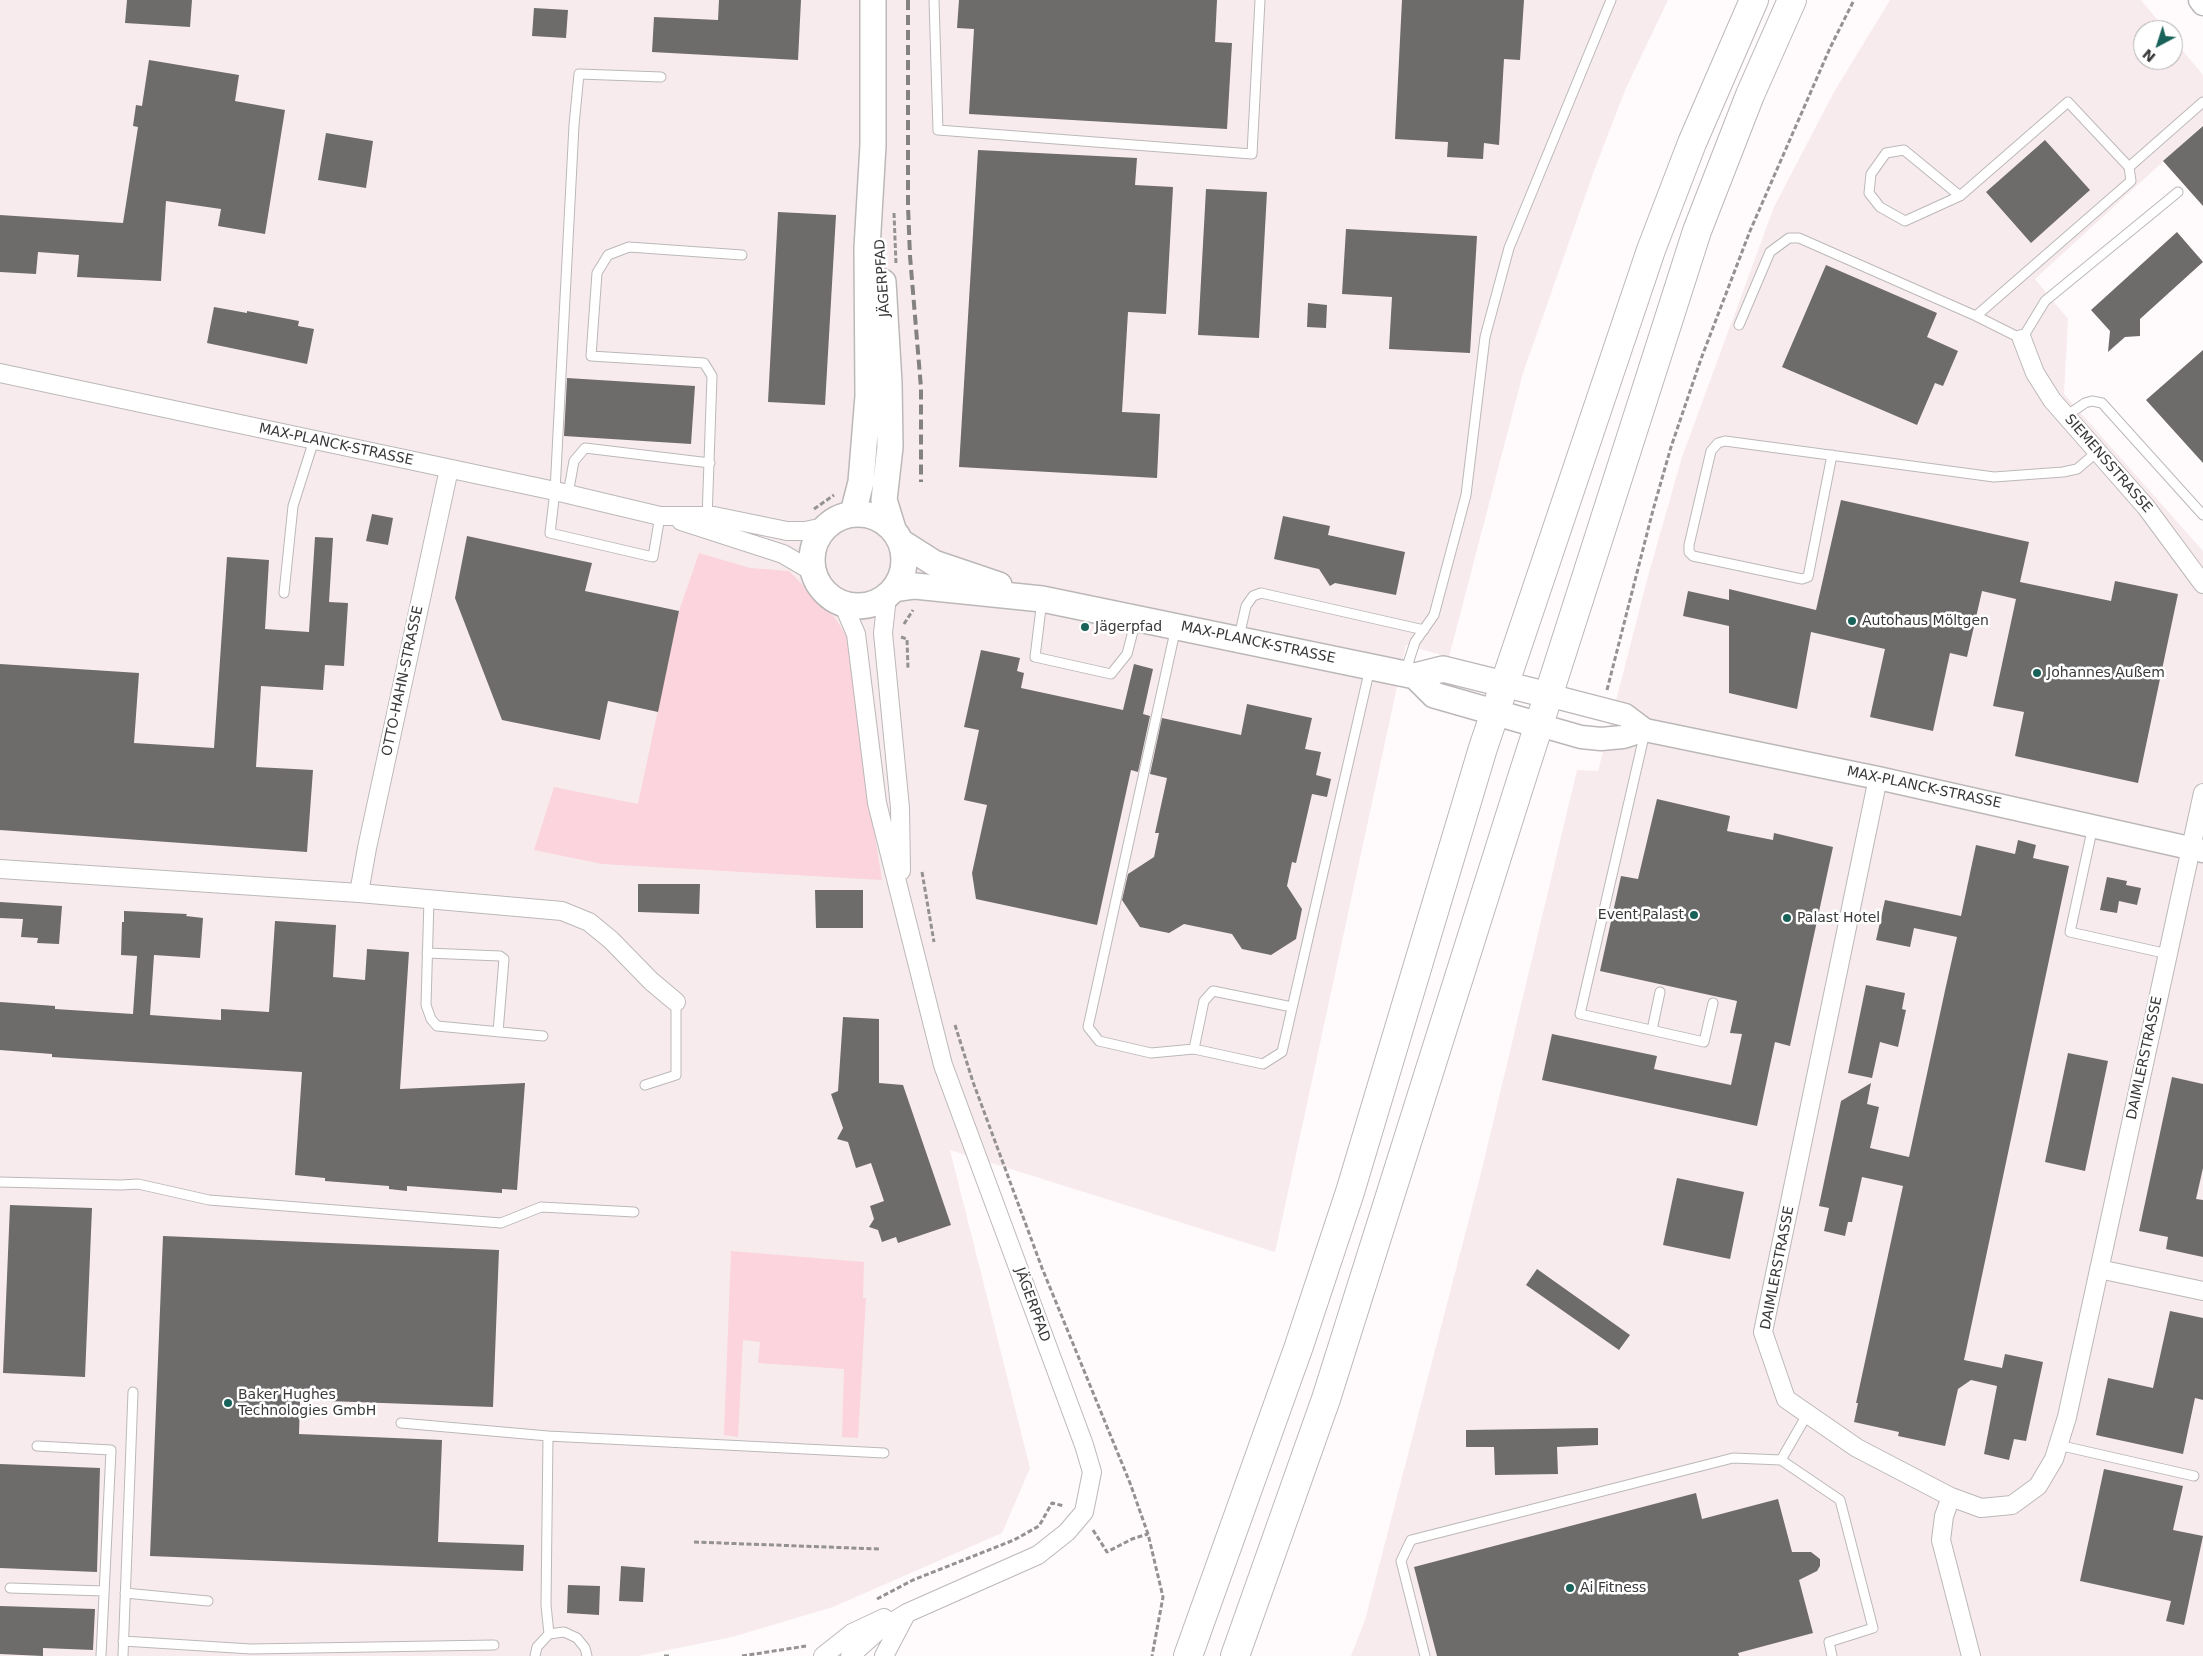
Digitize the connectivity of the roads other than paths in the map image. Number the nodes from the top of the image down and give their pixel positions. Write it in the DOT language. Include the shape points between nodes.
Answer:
graph roads {
  1 [pos="873,0"];
  2 [pos="934,0"];
  3 [pos="1260,0"];
  4 [pos="1611,0"];
  5 [pos="1754,0"];
  6 [pos="1792,0"];
  7 [pos="2200,0"];
  8 [pos="2203,4"];
  9 [pos="661,77"];
  10 [pos="2203,102"];
  11 [pos="873,145"];
  12 [pos="2129,167"];
  13 [pos="2178,192"];
  14 [pos="1960,196"];
  15 [pos="742,255"];
  16 [pos="1976,316"];
  17 [pos="1738,325"];
  18 [pos="2022,339"];
  19 [pos="0,373"];
  20 [pos="2066,416"];
  21 [pos="314,440"];
  22 [pos="2098,452"];
  23 [pos="1832,455"];
  24 [pos="710,463"];
  25 [pos="450,469"];
  26 [pos="561,492"];
  27 [pos="853,513"];
  28 [pos="2203,515"];
  29 [pos="665,517"];
  30 [pos="707,523"];
  31 [pos="824,527"];
  32 [pos="897,535"];
  33 [pos="809,577"];
  34 [pos="2203,584"];
  35 [pos="284,593"];
  36 [pos="890,593"];
  37 [pos="1042,599"];
  38 [pos="836,606"];
  39 [pos="1136,618"];
  40 [pos="1176,626"];
  41 [pos="1424,630"];
  42 [pos="1238,639"];
  43 [pos="1370,666"];
  44 [pos="1410,675"];
  45 [pos="1505,684"];
  46 [pos="1548,695"];
  47 [pos="1495,712"];
  48 [pos="1539,725"];
  49 [pos="1645,730"];
  50 [pos="1878,778"];
  51 [pos="2203,793"];
  52 [pos="2093,826"];
  53 [pos="2197,849"];
  54 [pos="0,870"];
  55 [pos="360,894"];
  56 [pos="429,899"];
  57 [pos="902,901"];
  58 [pos="427,953"];
  59 [pos="2168,954"];
  60 [pos="1660,992"];
  61 [pos="676,1002"];
  62 [pos="1713,1003"];
  63 [pos="1292,1007"];
  64 [pos="1652,1030"];
  65 [pos="498,1032"];
  66 [pos="543,1036"];
  67 [pos="1194,1049"];
  68 [pos="646,1085"];
  69 [pos="0,1182"];
  70 [pos="634,1212"];
  71 [pos="2099,1269"];
  72 [pos="2203,1291"];
  73 [pos="133,1392"];
  74 [pos="1808,1413"];
  75 [pos="401,1423"];
  76 [pos="548,1436"];
  77 [pos="37,1446"];
  78 [pos="2058,1446"];
  79 [pos="884,1453"];
  80 [pos="1781,1460"];
  81 [pos="2194,1476"];
  82 [pos="1951,1497"];
  83 [pos="10,1588"];
  84 [pos="104,1591"];
  85 [pos="125,1593"];
  86 [pos="208,1601"];
  87 [pos="907,1614"];
  88 [pos="549,1634"];
  89 [pos="123,1641"];
  90 [pos="494,1645"];
  91 [pos="101,1656"];
  92 [pos="123,1656"];
  93 [pos="535,1656"];
  94 [pos="587,1656"];
  95 [pos="823,1656"];
  96 [pos="850,1656"];
  97 [pos="884,1656"];
  98 [pos="1188,1656"];
  99 [pos="1235,1656"];
  100 [pos="1425,1656"];
  101 [pos="1832,1656"];
  102 [pos="1971,1656"];
  1 -- 11 [label="main road, JÄGERPFAD"];
  2 -- 3 [label="lane" via="938,130 1252,154"];
  4 -- 41 [label="lane" via="1509,248 1485,337 1466,496 1434,615"];
  5 -- 45 [label="main road" via="1692,143 1651,250"];
  6 -- 46 [label="main road" via="1750,95 1697,231"];
  7 -- 8 [label="street"];
  9 -- 26 [label="lane" via="579,74 574,125"];
  10 -- 12 [label="lane"];
  11 -- 27 [label="main road, JÄGERPFAD" via="867,248 868,396 861,482"];
  11 -- 32 [label="main road, JÄGERPFAD" via="889,383 890,447 884,500"];
  12 -- 14 [label="lane" via="2068,102"];
  12 -- 16 [label="lane" via="2131,180"];
  13 -- 18 [label="lane" via="2045,301"];
  14 -- 14 [label="lane" via="1905,221 1880,207 1869,193 1871,174 1886,153 1904,150"];
  15 -- 24 [label="lane" via="629,247 608,255 597,273 591,356 704,363 712,376"];
  16 -- 17 [label="lane" via="1799,238 1789,238 1770,252"];
  16 -- 18 [label="lane"];
  18 -- 20 [label="street, SIEMENSSTRASSE" via="2052,400"];
  19 -- 21 [label="street, MAX-PLANCK-STRASSE"];
  20 -- 22 [label="street, SIEMENSSTRASSE"];
  20 -- 28 [label="lane" via="2085,403 2102,403"];
  21 -- 25 [label="street, MAX-PLANCK-STRASSE"];
  21 -- 35 [label="lane" via="293,506"];
  22 -- 23 [label="lane" via="2077,469 1994,477"];
  22 -- 34 [label="street, SIEMENSSTRASSE" via="2146,507"];
  23 -- 23 [label="lane" via="1725,441 1718,443 1711,451 1689,552 1693,556 1802,580 1808,577"];
  24 -- 26 [label="lane" via="585,448 574,461"];
  24 -- 30 [label="lane"];
  25 -- 26 [label="street, MAX-PLANCK-STRASSE"];
  25 -- 55 [label="street, OTTO-HAHN-STRASSE" via="367,848"];
  26 -- 29 [label="street, MAX-PLANCK-STRASSE"];
  26 -- 29 [label="lane" via="550,533 653,557"];
  27 -- 31 [label="main road"];
  27 -- 32 [label="main road" via="868,514 882,520"];
  29 -- 30 [label="street, MAX-PLANCK-STRASSE"];
  30 -- 31 [label="street, MAX-PLANCK-STRASSE" via="787,531"];
  30 -- 33 [label="street, MAX-PLANCK-STRASSE" via="783,554"];
  31 -- 33 [label="main road" via="815,540"];
  32 -- 36 [label="main road" via="905,558 902,574"];
  32 -- 37 [label="main road, MAX-PLANCK-STRASSE" via="934,564"];
  33 -- 38 [label="main road"];
  36 -- 37 [label="main road, MAX-PLANCK-STRASSE" via="915,586"];
  36 -- 38 [label="main road" via="873,604"];
  36 -- 57 [label="street"];
  37 -- 39 [label="main road, MAX-PLANCK-STRASSE"];
  37 -- 39 [label="lane" via="1034,656 1111,674 1127,654"];
  38 -- 57 [label="street" via="856,634 877,803"];
  39 -- 40 [label="main road, MAX-PLANCK-STRASSE"];
  40 -- 42 [label="main road, MAX-PLANCK-STRASSE"];
  40 -- 67 [label="lane" via="1088,1027 1099,1041 1151,1053"];
  41 -- 42 [label="lane" via="1261,593 1253,596 1246,606"];
  41 -- 44 [label="lane" via="1415,642"];
  42 -- 43 [label="main road, MAX-PLANCK-STRASSE"];
  43 -- 44 [label="main road, MAX-PLANCK-STRASSE"];
  43 -- 63 [label="lane"];
  44 -- 45 [label="main road, MAX-PLANCK-STRASSE" via="1443,669"];
  44 -- 47 [label="main road, MAX-PLANCK-STRASSE" via="1434,695"];
  45 -- 46 [label="main road, MAX-PLANCK-STRASSE"];
  45 -- 47 [label="main road"];
  46 -- 48 [label="main road"];
  46 -- 49 [label="street, MAX-PLANCK-STRASSE" via="1625,715"];
  47 -- 48 [label="main road, MAX-PLANCK-STRASSE"];
  47 -- 98 [label="main road" via="1350,1192 1299,1346"];
  48 -- 49 [label="street, MAX-PLANCK-STRASSE" via="1601,739"];
  48 -- 99 [label="main road" via="1326,1398"];
  49 -- 50 [label="street, MAX-PLANCK-STRASSE"];
  49 -- 64 [label="lane" via="1580,1014"];
  50 -- 52 [label="street, MAX-PLANCK-STRASSE"];
  50 -- 74 [label="street, DAIMLERSTRASSE" via="1763,1332 1786,1398"];
  51 -- 53 [label="street"];
  52 -- 53 [label="street, MAX-PLANCK-STRASSE"];
  52 -- 59 [label="lane" via="2070,932"];
  53 -- 59 [label="street, DAIMLERSTRASSE"];
  54 -- 55 [label="street"];
  55 -- 56 [label="street"];
  56 -- 58 [label="lane"];
  56 -- 61 [label="street" via="562,911 589,922"];
  57 -- 87 [label="street, JÄGERPFAD" via="943,1065 1092,1472 1084,1512 1067,1532 1038,1555"];
  58 -- 65 [label="lane" via="426,1005 437,1026"];
  58 -- 65 [label="lane" via="500,956 504,959"];
  59 -- 71 [label="street, DAIMLERSTRASSE"];
  60 -- 64 [label="lane"];
  61 -- 68 [label="lane" via="676,1075"];
  62 -- 64 [label="lane" via="1704,1042"];
  63 -- 67 [label="lane" via="1282,1052 1263,1064"];
  63 -- 67 [label="lane" via="1213,991 1204,1001"];
  65 -- 66 [label="lane"];
  69 -- 70 [label="lane" via="138,1184 209,1200 501,1223 541,1207"];
  71 -- 72 [label="street"];
  71 -- 78 [label="street, DAIMLERSTRASSE" via="2068,1417"];
  73 -- 85 [label="lane"];
  74 -- 80 [label="lane"];
  74 -- 82 [label="street, DAIMLERSTRASSE" via="1857,1448"];
  75 -- 76 [label="lane"];
  76 -- 79 [label="lane"];
  76 -- 88 [label="lane" via="546,1605"];
  77 -- 84 [label="lane" via="111,1450"];
  78 -- 81 [label="lane"];
  78 -- 82 [label="street, DAIMLERSTRASSE" via="2038,1486 2012,1505 1981,1508"];
  80 -- 100 [label="lane" via="1733,1458 1411,1540 1401,1561"];
  80 -- 101 [label="lane" via="1840,1500 1873,1628 1828,1642"];
  82 -- 102 [label="street" via="1940,1540"];
  83 -- 84 [label="lane"];
  84 -- 91 [label="lane"];
  85 -- 86 [label="lane"];
  85 -- 89 [label="lane"];
  87 -- 95 [label="street" via="880,1619 852,1633"];
  87 -- 96 [label="street" via="879,1630"];
  87 -- 97 [label="street"];
  88 -- 93 [label="lane" via="537,1647"];
  88 -- 94 [label="lane" via="564,1632 577,1638"];
  89 -- 90 [label="lane" via="251,1649"];
  89 -- 92 [label="lane"];
}
